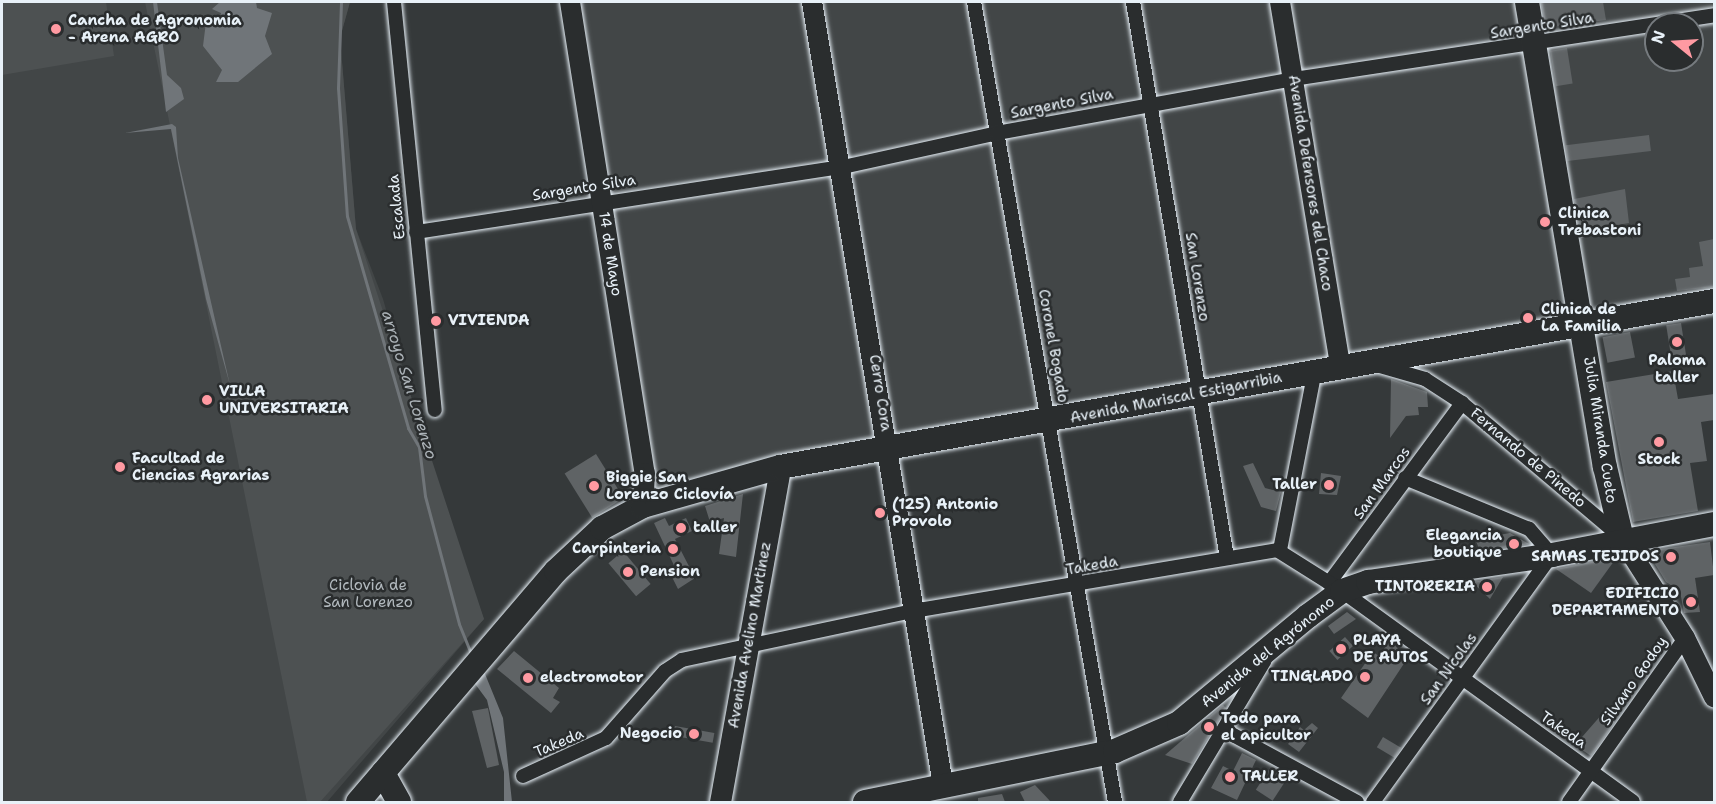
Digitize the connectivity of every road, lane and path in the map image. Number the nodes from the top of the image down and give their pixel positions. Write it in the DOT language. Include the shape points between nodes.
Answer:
graph roads {
  1 [pos="394,2"];
  2 [pos="570,2"];
  3 [pos="812,2"];
  4 [pos="975,2"];
  5 [pos="1133,2"];
  6 [pos="1280,2"];
  7 [pos="1293,2"];
  8 [pos="1527,2"];
  9 [pos="1714,15"];
  10 [pos="1534,44"];
  11 [pos="1299,78"];
  12 [pos="1151,104"];
  13 [pos="997,133"];
  14 [pos="843,167"];
  15 [pos="601,201"];
  16 [pos="416,232"];
  17 [pos="1714,301"];
  18 [pos="1583,326"];
  19 [pos="1349,364"];
  20 [pos="1315,370"];
  21 [pos="1199,393"];
  22 [pos="1462,403"];
  23 [pos="435,410"];
  24 [pos="1050,422"];
  25 [pos="889,449"];
  26 [pos="774,469"];
  27 [pos="1405,478"];
  28 [pos="643,506"];
  29 [pos="1714,524"];
  30 [pos="1622,539"];
  31 [pos="1280,550"];
  32 [pos="1552,555"];
  33 [pos="1227,558"];
  34 [pos="1079,585"];
  35 [pos="1335,587"];
  36 [pos="913,611"];
  37 [pos="1685,638"];
  38 [pos="1274,644"];
  39 [pos="743,647"];
  40 [pos="1462,679"];
  41 [pos="1713,690"];
  42 [pos="1224,730"];
  43 [pos="1105,753"];
  44 [pos="1591,770"];
  45 [pos="383,773"];
  46 [pos="523,776"];
  47 [pos="944,785"];
  48 [pos="358,802"];
  49 [pos="399,802"];
  50 [pos="711,802"];
  51 [pos="720,802"];
  52 [pos="865,802"];
  53 [pos="1115,802"];
  54 [pos="1180,802"];
  55 [pos="1357,802"];
  56 [pos="1373,802"];
  57 [pos="1569,802"];
  58 [pos="1633,802"];
  1 -- 16 [label="street, Escalada"];
  2 -- 15 [label="street, 14 de Mayo"];
  3 -- 14 [label="street, Cerro Cora"];
  4 -- 13 [label="street, Coronel Bogado"];
  5 -- 12 [label="street, San Lorenzo"];
  6 -- 11 [label="street, Avenida Defensores del Chaco"];
  7 -- 11 [label="street, Avenida Defensores del Chaco"];
  8 -- 10 [label="highway, Julia Miranda Cueto"];
  9 -- 10 [label="street, Sargento Silva"];
  10 -- 11 [label="street, Sargento Silva"];
  10 -- 18 [label="highway, Julia Miranda Cueto"];
  11 -- 12 [label="street, Sargento Silva"];
  11 -- 19 [label="street, Avenida Defensores del Chaco"];
  12 -- 13 [label="street, Sargento Silva"];
  12 -- 21 [label="street, San Lorenzo"];
  13 -- 14 [label="street, Sargento Silva"];
  13 -- 24 [label="street, Coronel Bogado"];
  14 -- 15 [label="street, Sargento Silva"];
  14 -- 25 [label="street, Cerro Cora"];
  15 -- 16 [label="street, Sargento Silva"];
  15 -- 28 [label="street, 14 de Mayo" via="645,473"];
  16 -- 23 [label="street, Escalada"];
  17 -- 18 [label="highway, Avenida Mariscal Estigarribia"];
  18 -- 19 [label="highway, Avenida Mariscal Estigarribia"];
  18 -- 30 [label="highway, Julia Miranda Cueto" via="1605,467"];
  19 -- 20 [label="highway, Avenida Mariscal Estigarribia"];
  19 -- 22 [label="street, Fernando de Pinedo" via="1410,373"];
  20 -- 21 [label="highway, Avenida Mariscal Estigarribia"];
  20 -- 31 [label="street"];
  21 -- 24 [label="highway, Avenida Mariscal Estigarribia"];
  21 -- 33 [label="street, San Lorenzo"];
  22 -- 27 [label="street, San Marcos"];
  22 -- 30 [label="street, Fernando de Pinedo"];
  24 -- 25 [label="highway, Avenida Mariscal Estigarribia"];
  24 -- 34 [label="street, Coronel Bogado"];
  25 -- 26 [label="highway, Avenida Mariscal Estigarribia"];
  25 -- 36 [label="street, Cerro Cora"];
  26 -- 28 [label="highway, Avenida Mariscal Estigarribia"];
  26 -- 39 [label="main road, Avenida Avelino Martinez"];
  27 -- 32 [label="street" via="1529,529"];
  27 -- 35 [label="street, San Marcos"];
  28 -- 45 [label="highway" via="580,546"];
  29 -- 30 [label="highway, Avenida del Agrónomo"];
  30 -- 32 [label="highway, Avenida del Agrónomo"];
  30 -- 37 [label="street, Fernando de Pinedo"];
  31 -- 33 [label="street, Takeda"];
  31 -- 35 [label="street, Takeda"];
  32 -- 35 [label="highway, Avenida del Agrónomo"];
  32 -- 40 [label="street, San Nicolas"];
  33 -- 34 [label="street, Takeda"];
  34 -- 36 [label="street, Takeda"];
  34 -- 43 [label="street, Coronel Bogado"];
  35 -- 38 [label="highway, Avenida del Agrónomo"];
  35 -- 40 [label="street, Takeda"];
  36 -- 39 [label="street, Takeda"];
  36 -- 47 [label="street, Cerro Cora"];
  37 -- 41 [label="street, Fernando de Pinedo"];
  37 -- 44 [label="street, Silvano Godoy"];
  38 -- 42 [label="street"];
  38 -- 43 [label="highway, Avenida del Agrónomo" via="1179,723"];
  39 -- 46 [label="street, Takeda" via="674,663 606,738"];
  39 -- 50 [label="main road, Avenida Avelino Martinez"];
  39 -- 51 [label="main road, Avenida Avelino Martinez"];
  40 -- 44 [label="street, Takeda"];
  40 -- 56 [label="street, San Nicolas"];
  42 -- 54 [label="street"];
  42 -- 55 [label="street"];
  43 -- 47 [label="highway, Avenida del Agrónomo"];
  43 -- 53 [label="street, Coronel Bogado"];
  44 -- 57 [label="street, Silvano Godoy"];
  44 -- 58 [label="street, Takeda"];
  45 -- 48 [label="highway"];
  45 -- 49 [label="highway"];
  47 -- 52 [label="highway, Avenida del Agrónomo"];
}
